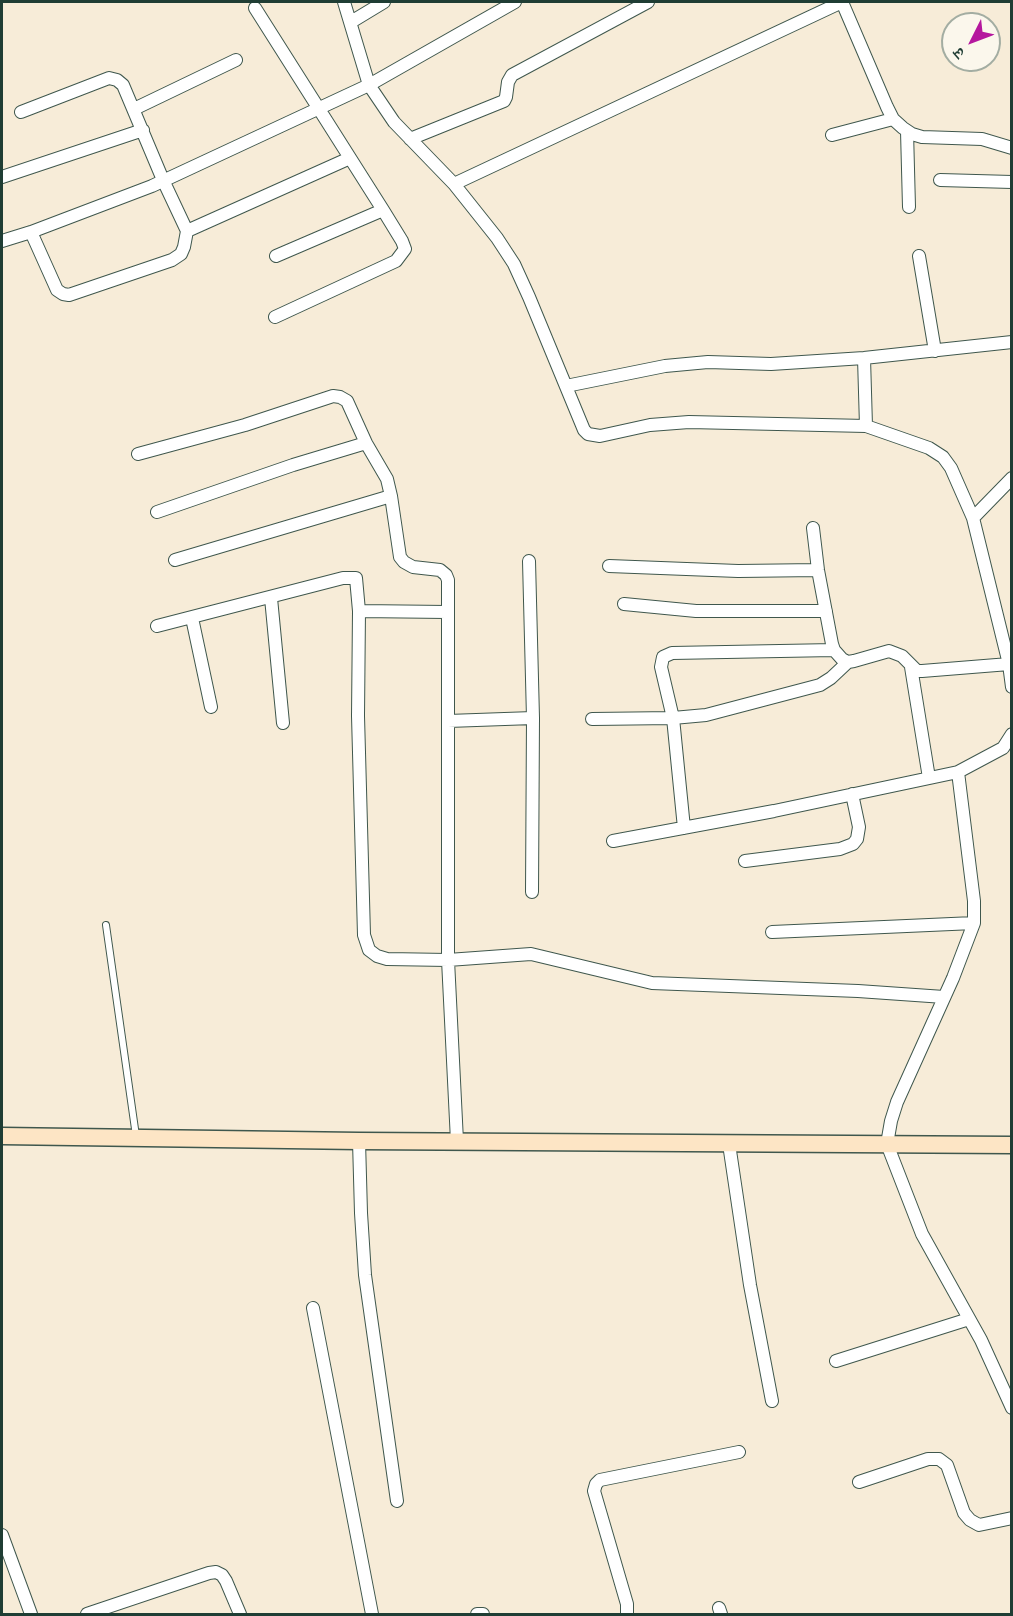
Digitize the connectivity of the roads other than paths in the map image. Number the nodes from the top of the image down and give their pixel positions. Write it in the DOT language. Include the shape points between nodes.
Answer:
graph roads {
  1 [pos="344,2"];
  2 [pos="384,2"];
  3 [pos="515,2"];
  4 [pos="648,2"];
  5 [pos="842,2"];
  6 [pos="255,8"];
  7 [pos="351,22"];
  8 [pos="236,60"];
  9 [pos="369,85"];
  10 [pos="320,108"];
  11 [pos="134,109"];
  12 [pos="21,112"];
  13 [pos="893,119"];
  14 [pos="142,130"];
  15 [pos="907,131"];
  16 [pos="832,135"];
  17 [pos="410,140"];
  18 [pos="1011,148"];
  19 [pos="350,158"];
  20 [pos="2,177"];
  21 [pos="163,180"];
  22 [pos="940,180"];
  23 [pos="1011,182"];
  24 [pos="454,184"];
  25 [pos="909,207"];
  26 [pos="383,210"];
  27 [pos="187,231"];
  28 [pos="31,232"];
  29 [pos="2,241"];
  30 [pos="276,256"];
  31 [pos="919,256"];
  32 [pos="274,317"];
  33 [pos="1011,342"];
  34 [pos="935,351"];
  35 [pos="864,358"];
  36 [pos="566,386"];
  37 [pos="866,426"];
  38 [pos="366,443"];
  39 [pos="138,454"];
  40 [pos="1011,478"];
  41 [pos="391,496"];
  42 [pos="158,512"];
  43 [pos="973,518"];
  44 [pos="813,528"];
  45 [pos="175,560"];
  46 [pos="529,561"];
  47 [pos="609,566"];
  48 [pos="818,570"];
  49 [pos="271,598"];
  50 [pos="624,604"];
  51 [pos="358,611"];
  52 [pos="826,611"];
  53 [pos="447,612"];
  54 [pos="192,618"];
  55 [pos="157,626"];
  56 [pos="834,650"];
  57 [pos="848,662"];
  58 [pos="1009,664"];
  59 [pos="911,667"];
  60 [pos="1011,687"];
  61 [pos="211,707"];
  62 [pos="533,718"];
  63 [pos="674,718"];
  64 [pos="592,719"];
  65 [pos="448,722"];
  66 [pos="283,723"];
  67 [pos="1011,734"];
  68 [pos="958,772"];
  69 [pos="929,778"];
  70 [pos="852,794"];
  71 [pos="684,828"];
  72 [pos="613,841"];
  73 [pos="745,861"];
  74 [pos="532,892"];
  75 [pos="974,923"];
  76 [pos="106,926"];
  77 [pos="772,932"];
  78 [pos="448,960"];
  79 [pos="944,997"];
  80 [pos="2,1136"];
  81 [pos="136,1138"];
  82 [pos="359,1141"];
  83 [pos="457,1141"];
  84 [pos="729,1144"];
  85 [pos="887,1144"];
  86 [pos="1011,1145"];
  87 [pos="313,1308"];
  88 [pos="969,1319"];
  89 [pos="836,1361"];
  90 [pos="772,1401"];
  91 [pos="1011,1408"];
  92 [pos="739,1452"];
  93 [pos="859,1482"];
  94 [pos="397,1501"];
  95 [pos="1011,1518"];
  96 [pos="2,1535"];
  97 [pos="31,1614"];
  98 [pos="87,1614"];
  99 [pos="240,1614"];
  100 [pos="371,1614"];
  101 [pos="477,1614"];
  102 [pos="483,1614"];
  103 [pos="627,1614"];
  1 -- 7 [label="street"];
  2 -- 7 [label="street"];
  3 -- 9 [label="street"];
  4 -- 17 [label="street" via="512,75 504,100"];
  5 -- 13 [label="street"];
  5 -- 24 [label="street"];
  6 -- 10 [label="street"];
  7 -- 9 [label="street"];
  8 -- 11 [label="street"];
  9 -- 10 [label="street"];
  9 -- 17 [label="street"];
  10 -- 19 [label="street"];
  10 -- 21 [label="street"];
  11 -- 12 [label="street" via="123,86 109,78"];
  11 -- 14 [label="street"];
  13 -- 15 [label="street"];
  13 -- 16 [label="street"];
  14 -- 20 [label="street"];
  14 -- 21 [label="street"];
  15 -- 18 [label="street" via="922,137 982,139"];
  15 -- 25 [label="street"];
  17 -- 24 [label="street"];
  19 -- 26 [label="street"];
  19 -- 27 [label="street"];
  21 -- 27 [label="street"];
  21 -- 28 [label="street"];
  22 -- 23 [label="street"];
  24 -- 36 [label="street" via="514,264"];
  26 -- 30 [label="street"];
  26 -- 32 [label="street" via="405,249 396,261"];
  27 -- 28 [label="street" via="181,254 172,260 69,295 57,290"];
  28 -- 29 [label="street"];
  31 -- 34 [label="street"];
  33 -- 34 [label="street"];
  34 -- 35 [label="street"];
  35 -- 36 [label="street" via="676,365"];
  35 -- 37 [label="street"];
  36 -- 37 [label="street" via="584,430 594,436 689,422"];
  37 -- 43 [label="street" via="929,448 943,457"];
  38 -- 39 [label="street" via="347,401 333,396"];
  38 -- 41 [label="street" via="387,479"];
  38 -- 42 [label="street"];
  40 -- 43 [label="street"];
  41 -- 45 [label="street"];
  41 -- 53 [label="street" via="400,557 413,567 443,572 448,580"];
  43 -- 58 [label="street"];
  44 -- 48 [label="street"];
  46 -- 62 [label="street"];
  47 -- 48 [label="street"];
  48 -- 52 [label="street"];
  49 -- 51 [label="street" via="353,576 357,581"];
  49 -- 54 [label="street"];
  49 -- 66 [label="street"];
  50 -- 52 [label="street" via="696,611"];
  51 -- 53 [label="street"];
  51 -- 78 [label="street" via="365,943 377,956 387,959"];
  52 -- 56 [label="street"];
  53 -- 65 [label="street"];
  54 -- 55 [label="street"];
  54 -- 61 [label="street"];
  56 -- 57 [label="street"];
  56 -- 63 [label="street" via="672,653 663,657 661,667"];
  57 -- 59 [label="street" via="889,651 902,656"];
  57 -- 63 [label="street" via="820,685 799,692 706,715"];
  58 -- 59 [label="street" via="922,671"];
  58 -- 60 [label="street"];
  59 -- 69 [label="street"];
  62 -- 65 [label="street"];
  62 -- 74 [label="street"];
  63 -- 64 [label="street"];
  63 -- 71 [label="street"];
  65 -- 78 [label="street"];
  67 -- 68 [label="street" via="1003,748"];
  68 -- 69 [label="street"];
  68 -- 75 [label="street"];
  69 -- 70 [label="street"];
  70 -- 71 [label="street"];
  70 -- 73 [label="street" via="859,827 853,844"];
  71 -- 72 [label="street"];
  75 -- 77 [label="street"];
  75 -- 79 [label="street"];
  76 -- 81 [label="lane"];
  78 -- 79 [label="street" via="531,954 652,982"];
  78 -- 83 [label="street"];
  79 -- 85 [label="street" via="897,1102"];
  80 -- 81 [label="street"];
  81 -- 82 [label="street"];
  82 -- 83 [label="street"];
  82 -- 94 [label="street" via="365,1275"];
  83 -- 84 [label="street"];
  84 -- 85 [label="street"];
  84 -- 90 [label="street"];
  85 -- 86 [label="street"];
  85 -- 88 [label="street" via="922,1234"];
  87 -- 100 [label="street"];
  88 -- 89 [label="street"];
  88 -- 91 [label="street"];
  92 -- 103 [label="street" via="600,1480 596,1484 594,1491"];
  93 -- 95 [label="street" via="928,1459 939,1459 947,1465 970,1520 979,1525"];
  96 -- 97 [label="street"];
  98 -- 99 [label="street" via="216,1572 226,1581"];
  101 -- 102 [label="street"];
}
